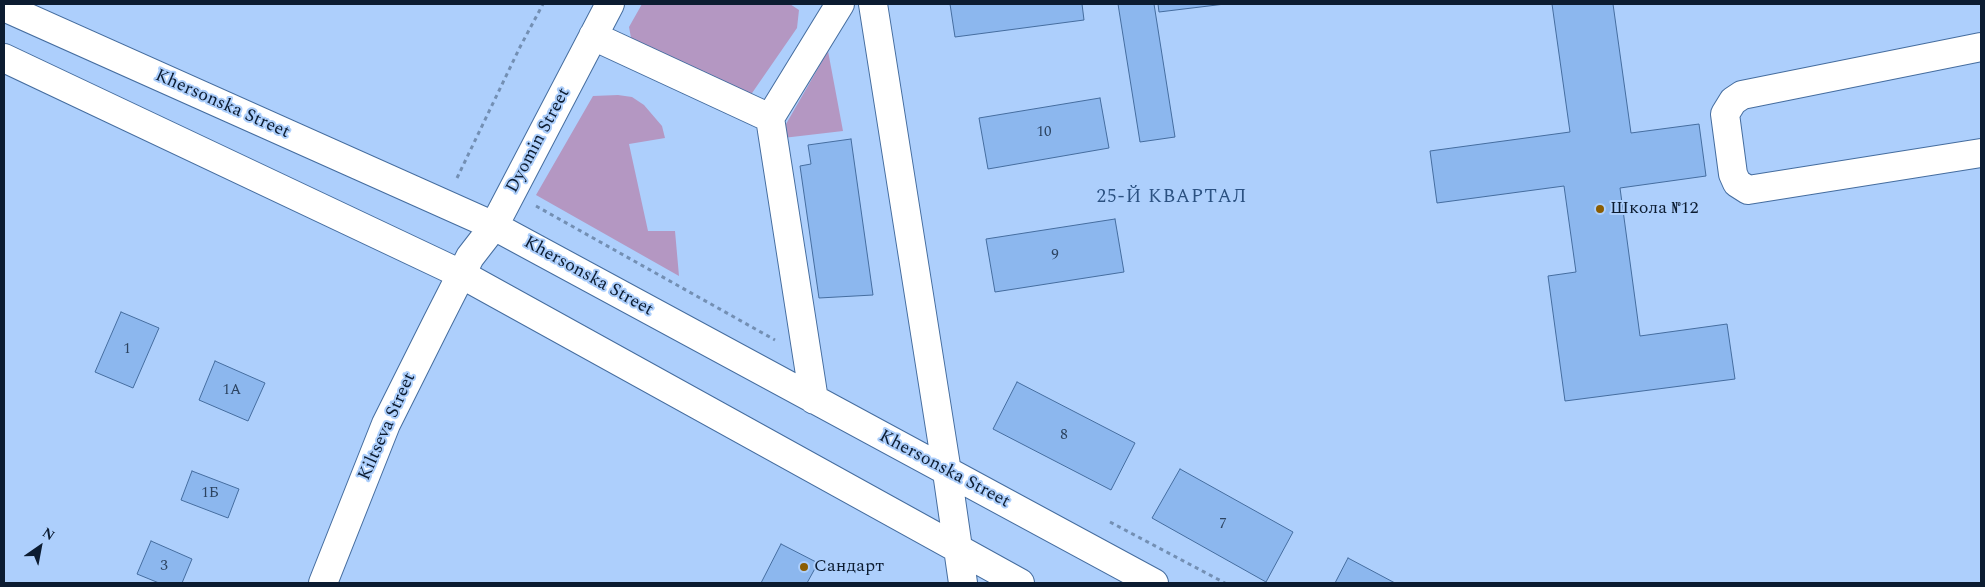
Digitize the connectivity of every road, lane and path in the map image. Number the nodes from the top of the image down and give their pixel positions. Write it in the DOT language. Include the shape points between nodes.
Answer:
graph roads {
  1 [pos="543,4"];
  2 [pos="610,4"];
  3 [pos="840,4"];
  4 [pos="873,4"];
  5 [pos="4,7"];
  6 [pos="42,13"];
  7 [pos="593,36"];
  8 [pos="1981,47"];
  9 [pos="4,58"];
  10 [pos="770,118"];
  11 [pos="1981,153"];
  12 [pos="512,193"];
  13 [pos="444,204"];
  14 [pos="494,226"];
  15 [pos="461,274"];
  16 [pos="808,358"];
  17 [pos="814,400"];
  18 [pos="947,472"];
  19 [pos="957,549"];
  20 [pos="323,583"];
  21 [pos="963,583"];
  22 [pos="1020,583"];
  23 [pos="1154,583"];
  1 -- 13 [label="path"];
  2 -- 7 [label="street, Dyomin Street"];
  3 -- 10 [label="street"];
  4 -- 18 [label="street"];
  5 -- 6 [label="street, Khersonska Street"];
  6 -- 13 [label="street, Khersonska Street"];
  7 -- 10 [label="street"];
  7 -- 12 [label="street, Dyomin Street"];
  8 -- 11 [label="street" via="1742,95 1732,101 1725,114 1733,174 1737,183 1748,190"];
  9 -- 15 [label="street"];
  10 -- 16 [label="street"];
  12 -- 14 [label="street, Dyomin Street"];
  12 -- 16 [label="path"];
  13 -- 14 [label="street, Khersonska Street"];
  14 -- 15 [label="street, Dyomin Street"];
  14 -- 17 [label="street, Khersonska Street"];
  15 -- 19 [label="street"];
  15 -- 20 [label="street, Kiltseva Street" via="386,424"];
  16 -- 17 [label="street"];
  17 -- 18 [label="street, Khersonska Street"];
  18 -- 19 [label="street"];
  18 -- 23 [label="street, Khersonska Street"];
  19 -- 21 [label="street"];
  19 -- 22 [label="street"];
}
